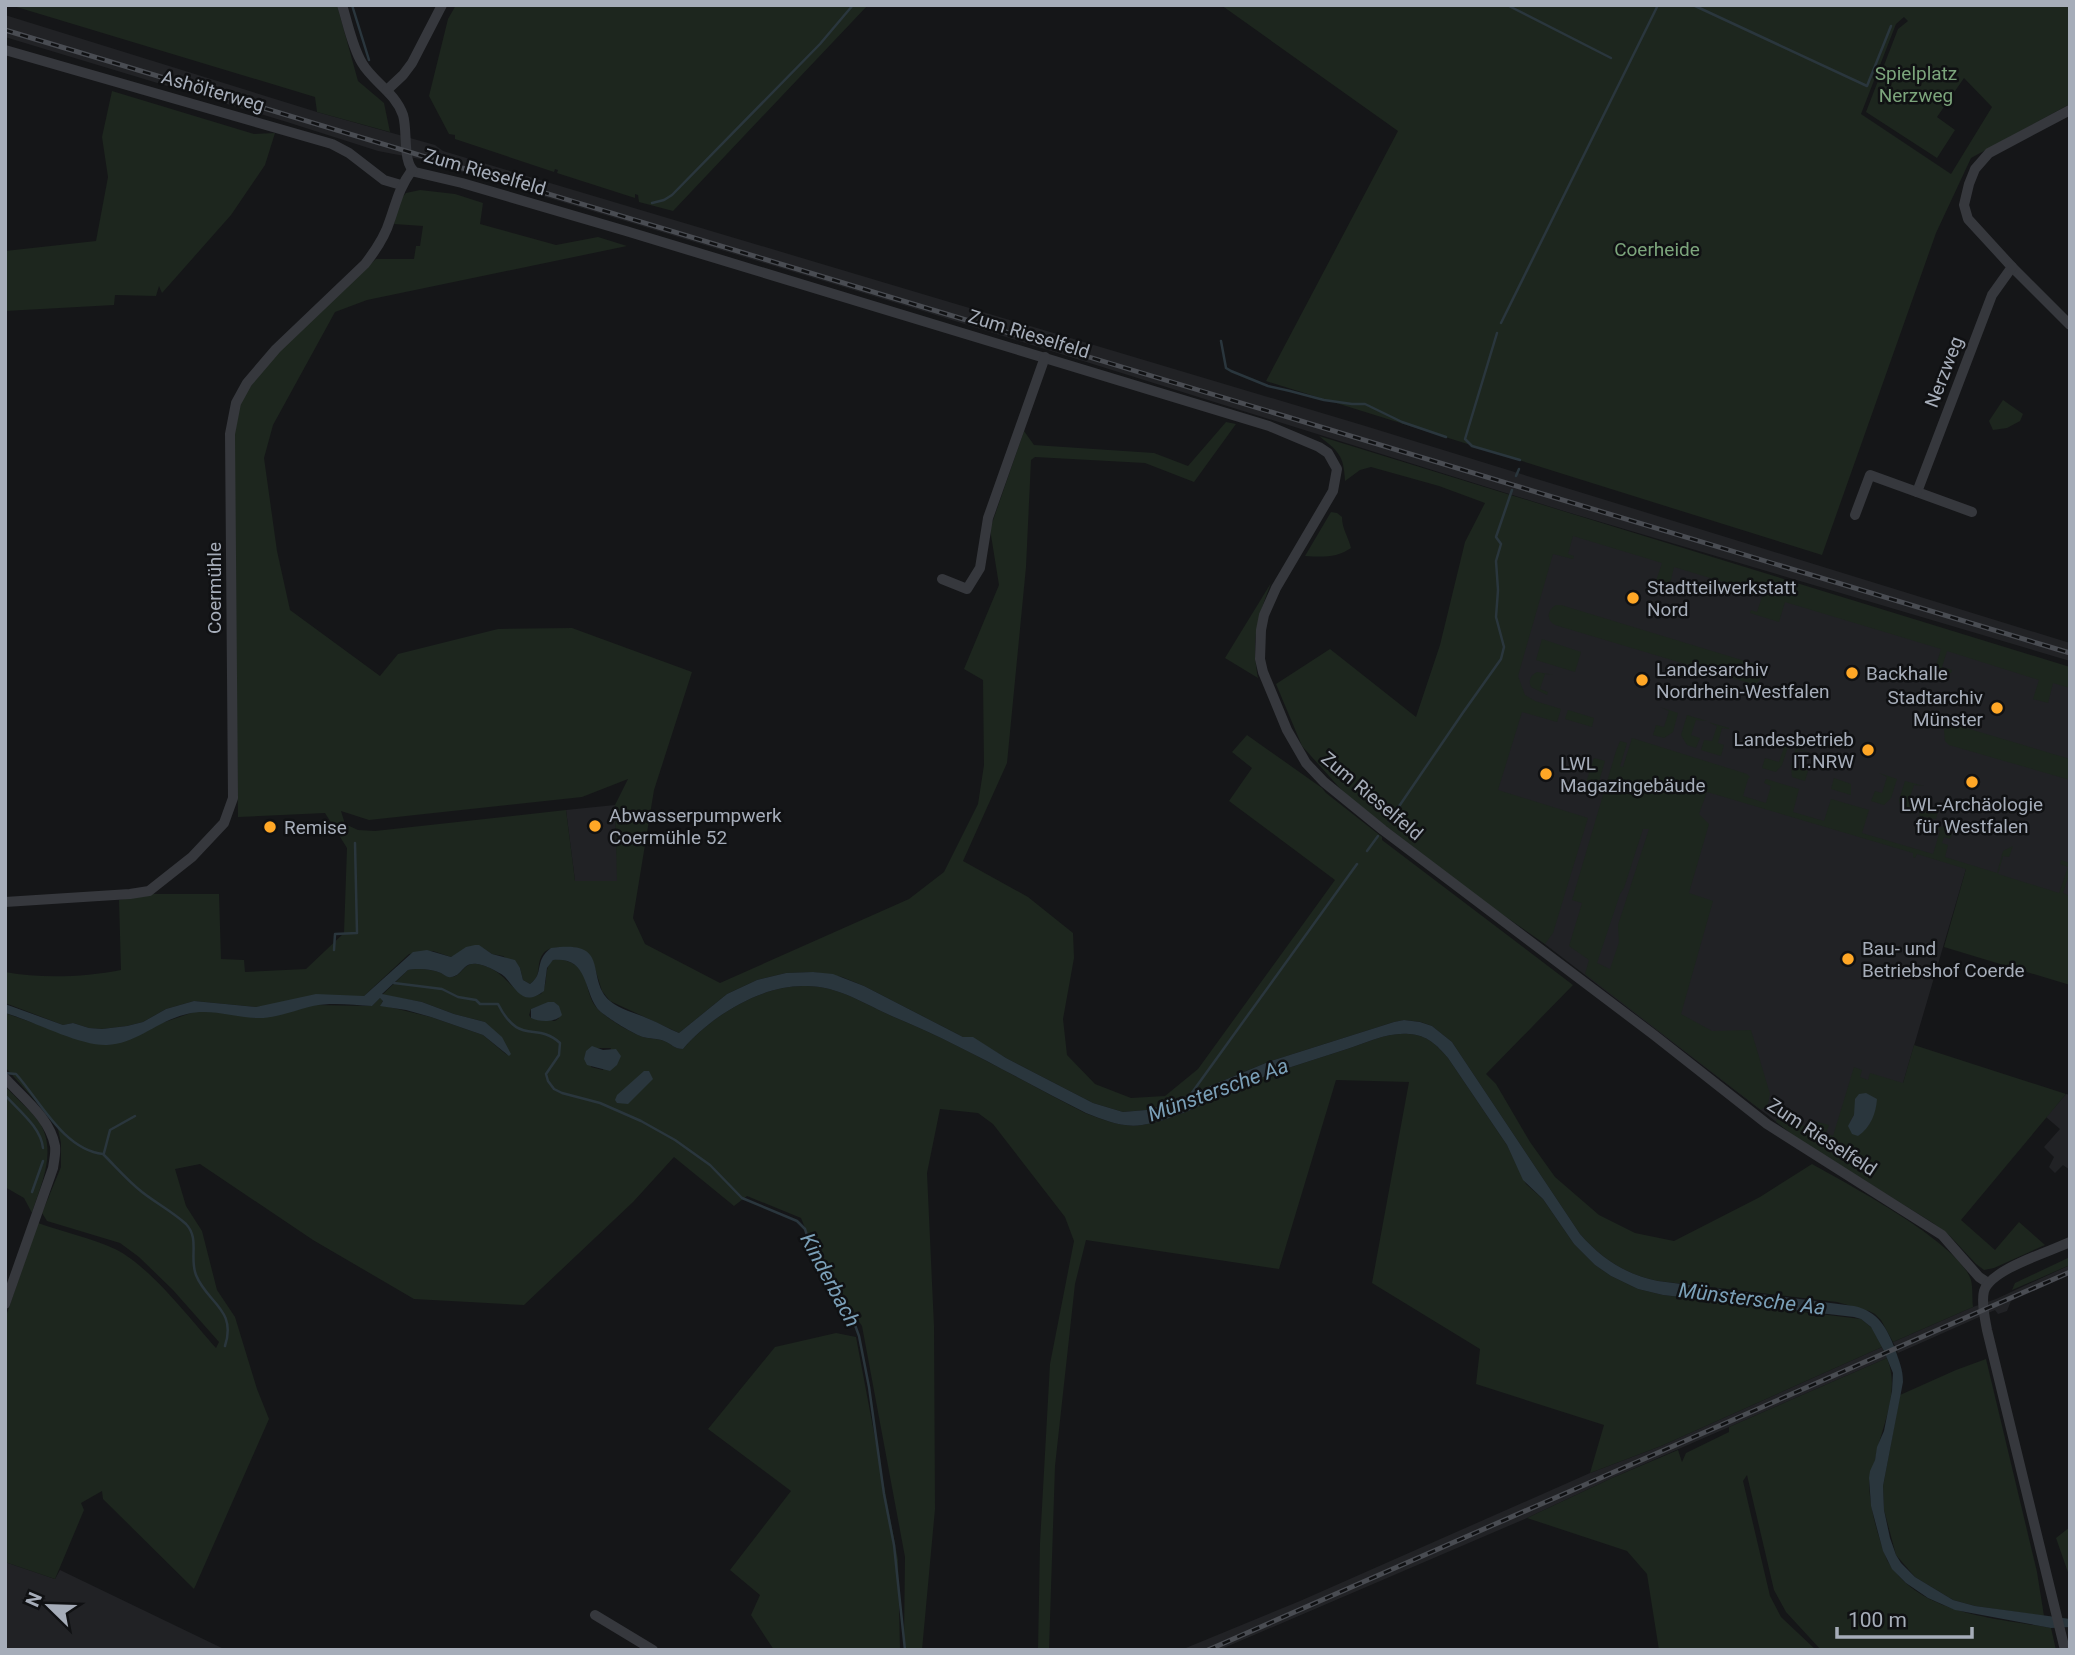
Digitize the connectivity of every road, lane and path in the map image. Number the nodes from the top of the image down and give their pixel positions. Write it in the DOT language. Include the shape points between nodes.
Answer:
graph roads {
  1 [pos="342,5"];
  2 [pos="442,5"];
  3 [pos="5,50"];
  4 [pos="387,90"];
  5 [pos="2070,110"];
  6 [pos="412,170"];
  7 [pos="401,185"];
  8 [pos="2012,267"];
  9 [pos="2070,325"];
  10 [pos="1045,357"];
  11 [pos="1917,492"];
  12 [pos="1972,512"];
  13 [pos="1855,515"];
  14 [pos="942,579"];
  15 [pos="5,902"];
  16 [pos="7,1080"];
  17 [pos="2070,1242"];
  18 [pos="1988,1283"];
  19 [pos="5,1304"];
  20 [pos="595,1615"];
  21 [pos="653,1650"];
  22 [pos="2065,1650"];
  1 -- 4 [label="street" via="363,64"];
  2 -- 4 [label="street" via="412,63"];
  3 -- 7 [label="street, Ashölterweg" via="332,144 384,180"];
  4 -- 6 [label="street, Zum Rieselfeld" via="404,117"];
  5 -- 8 [label="street" via="1989,153 1969,184 1964,205 1968,219"];
  6 -- 7 [label="street, Coermühle"];
  6 -- 10 [label="street, Zum Rieselfeld"];
  7 -- 15 [label="street, Coermühle" via="375,251 259,367 236,403 230,434 233,798 224,823 192,857 149,891"];
  8 -- 9 [label="street"];
  8 -- 11 [label="street, Nerzweg" via="1992,295"];
  10 -- 14 [label="street" via="988,518 980,568 967,589"];
  10 -- 18 [label="street, Zum Rieselfeld" via="1269,426 1328,453 1337,469 1333,491 1276,588 1261,630 1263,672 1306,763 1374,823 1767,1124 1942,1234"];
  11 -- 12 [label="street"];
  11 -- 13 [label="street" via="1870,475"];
  16 -- 19 [label="street" via="40,1115 55,1148 53,1168"];
  17 -- 18 [label="street"];
  18 -- 22 [label="street" via="1983,1294 1987,1330"];
  20 -- 21 [label="street"];
}
